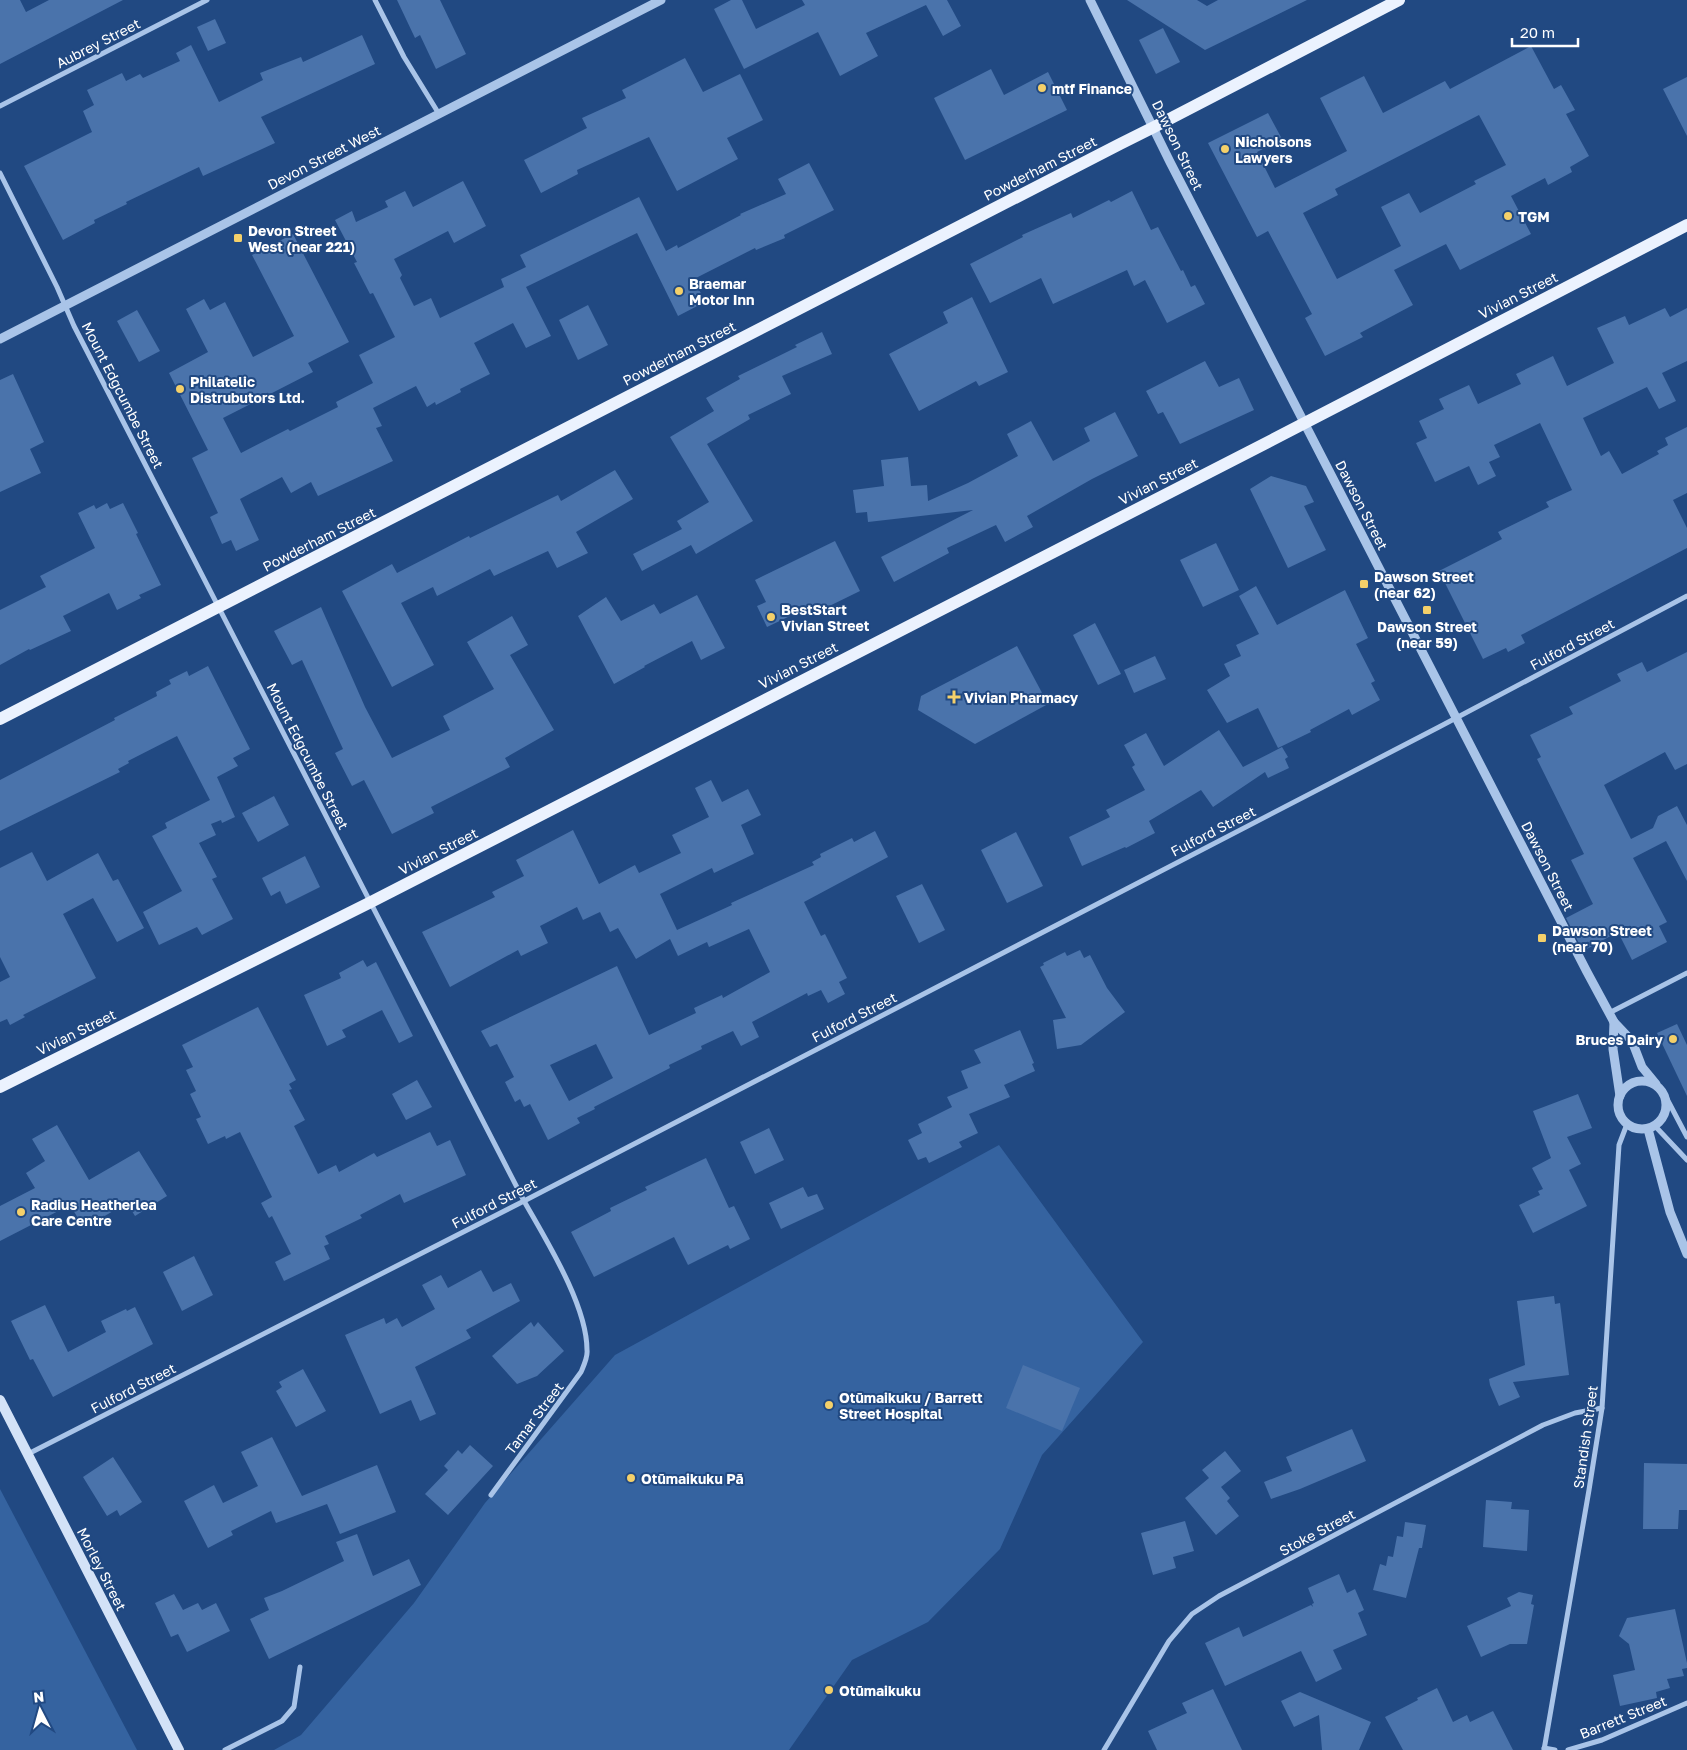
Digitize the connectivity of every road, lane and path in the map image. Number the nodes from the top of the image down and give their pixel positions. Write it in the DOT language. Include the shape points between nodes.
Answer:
graph roads {
  1 [pos="207,0"];
  2 [pos="376,0"];
  3 [pos="661,0"];
  4 [pos="1090,0"];
  5 [pos="1399,0"];
  6 [pos="0,106"];
  7 [pos="440,114"];
  8 [pos="1154,128"];
  9 [pos="0,173"];
  10 [pos="1687,225"];
  11 [pos="66,306"];
  12 [pos="0,339"];
  13 [pos="1304,423"];
  14 [pos="1687,596"];
  15 [pos="219,607"];
  16 [pos="1456,718"];
  17 [pos="0,719"];
  18 [pos="371,902"];
  19 [pos="1687,972"];
  20 [pos="1609,1013"];
  21 [pos="1614,1022"];
  22 [pos="1656,1084"];
  23 [pos="0,1087"];
  24 [pos="1620,1096"];
  25 [pos="1666,1097"];
  26 [pos="1627,1124"];
  27 [pos="1652,1128"];
  28 [pos="1687,1137"];
  29 [pos="1687,1160"];
  30 [pos="524,1201"];
  31 [pos="1687,1254"];
  32 [pos="588,1351"];
  33 [pos="0,1400"];
  34 [pos="1602,1408"];
  35 [pos="28,1454"];
  36 [pos="491,1494"];
  37 [pos="300,1667"];
  38 [pos="1687,1703"];
  39 [pos="1544,1749"];
  40 [pos="179,1750"];
  41 [pos="226,1750"];
  42 [pos="1104,1750"];
  43 [pos="1555,1750"];
  44 [pos="1568,1750"];
  1 -- 6 [label="street, Aubrey Street"];
  2 -- 7 [label="street" via="404,57"];
  3 -- 7 [label="street, Devon Street West"];
  4 -- 8 [label="street, Dawson Street"];
  5 -- 8 [label="main road, Powderham Street"];
  7 -- 11 [label="street, Devon Street West"];
  8 -- 13 [label="street, Dawson Street"];
  8 -- 15 [label="main road, Powderham Street"];
  9 -- 11 [label="street, Mount Edgcumbe Street"];
  10 -- 13 [label="main road, Vivian Street"];
  11 -- 12 [label="street, Devon Street West"];
  11 -- 15 [label="street, Mount Edgcumbe Street"];
  13 -- 16 [label="street, Dawson Street"];
  13 -- 18 [label="main road, Vivian Street"];
  14 -- 16 [label="street, Fulford Street"];
  15 -- 17 [label="main road, Powderham Street"];
  15 -- 18 [label="street, Mount Edgcumbe Street"];
  16 -- 20 [label="street, Dawson Street"];
  16 -- 30 [label="street, Fulford Street"];
  18 -- 23 [label="main road, Vivian Street"];
  18 -- 30 [label="street, Mount Edgcumbe Street"];
  19 -- 20 [label="street"];
  20 -- 21 [label="street, Dawson Street"];
  21 -- 22 [label="street, Dawson Street" via="1632,1041 1642,1067"];
  21 -- 24 [label="street, Dawson Street"];
  22 -- 24 [label="street" via="1635,1082"];
  22 -- 25 [label="street"];
  24 -- 26 [label="street" via="1619,1111"];
  25 -- 27 [label="street" via="1666,1114"];
  25 -- 28 [label="street"];
  26 -- 27 [label="street" via="1637,1129"];
  26 -- 34 [label="street, Standish Street" via="1619,1145"];
  27 -- 29 [label="street"];
  27 -- 31 [label="street" via="1670,1212"];
  30 -- 32 [label="street, Mount Edgcumbe Street" via="580,1312"];
  30 -- 35 [label="street, Fulford Street"];
  32 -- 36 [label="street, Tamar Street" via="577,1378"];
  33 -- 35 [label="main road, Morley Street"];
  34 -- 39 [label="street, Standish Street"];
  34 -- 42 [label="street, Stoke Street" via="1575,1413 1544,1425 1219,1596 1192,1614 1169,1641"];
  35 -- 40 [label="main road, Morley Street"];
  37 -- 41 [label="street" via="294,1707 282,1721"];
  38 -- 44 [label="street, Barrett Street" via="1602,1740"];
  39 -- 43 [label="street"];
}
